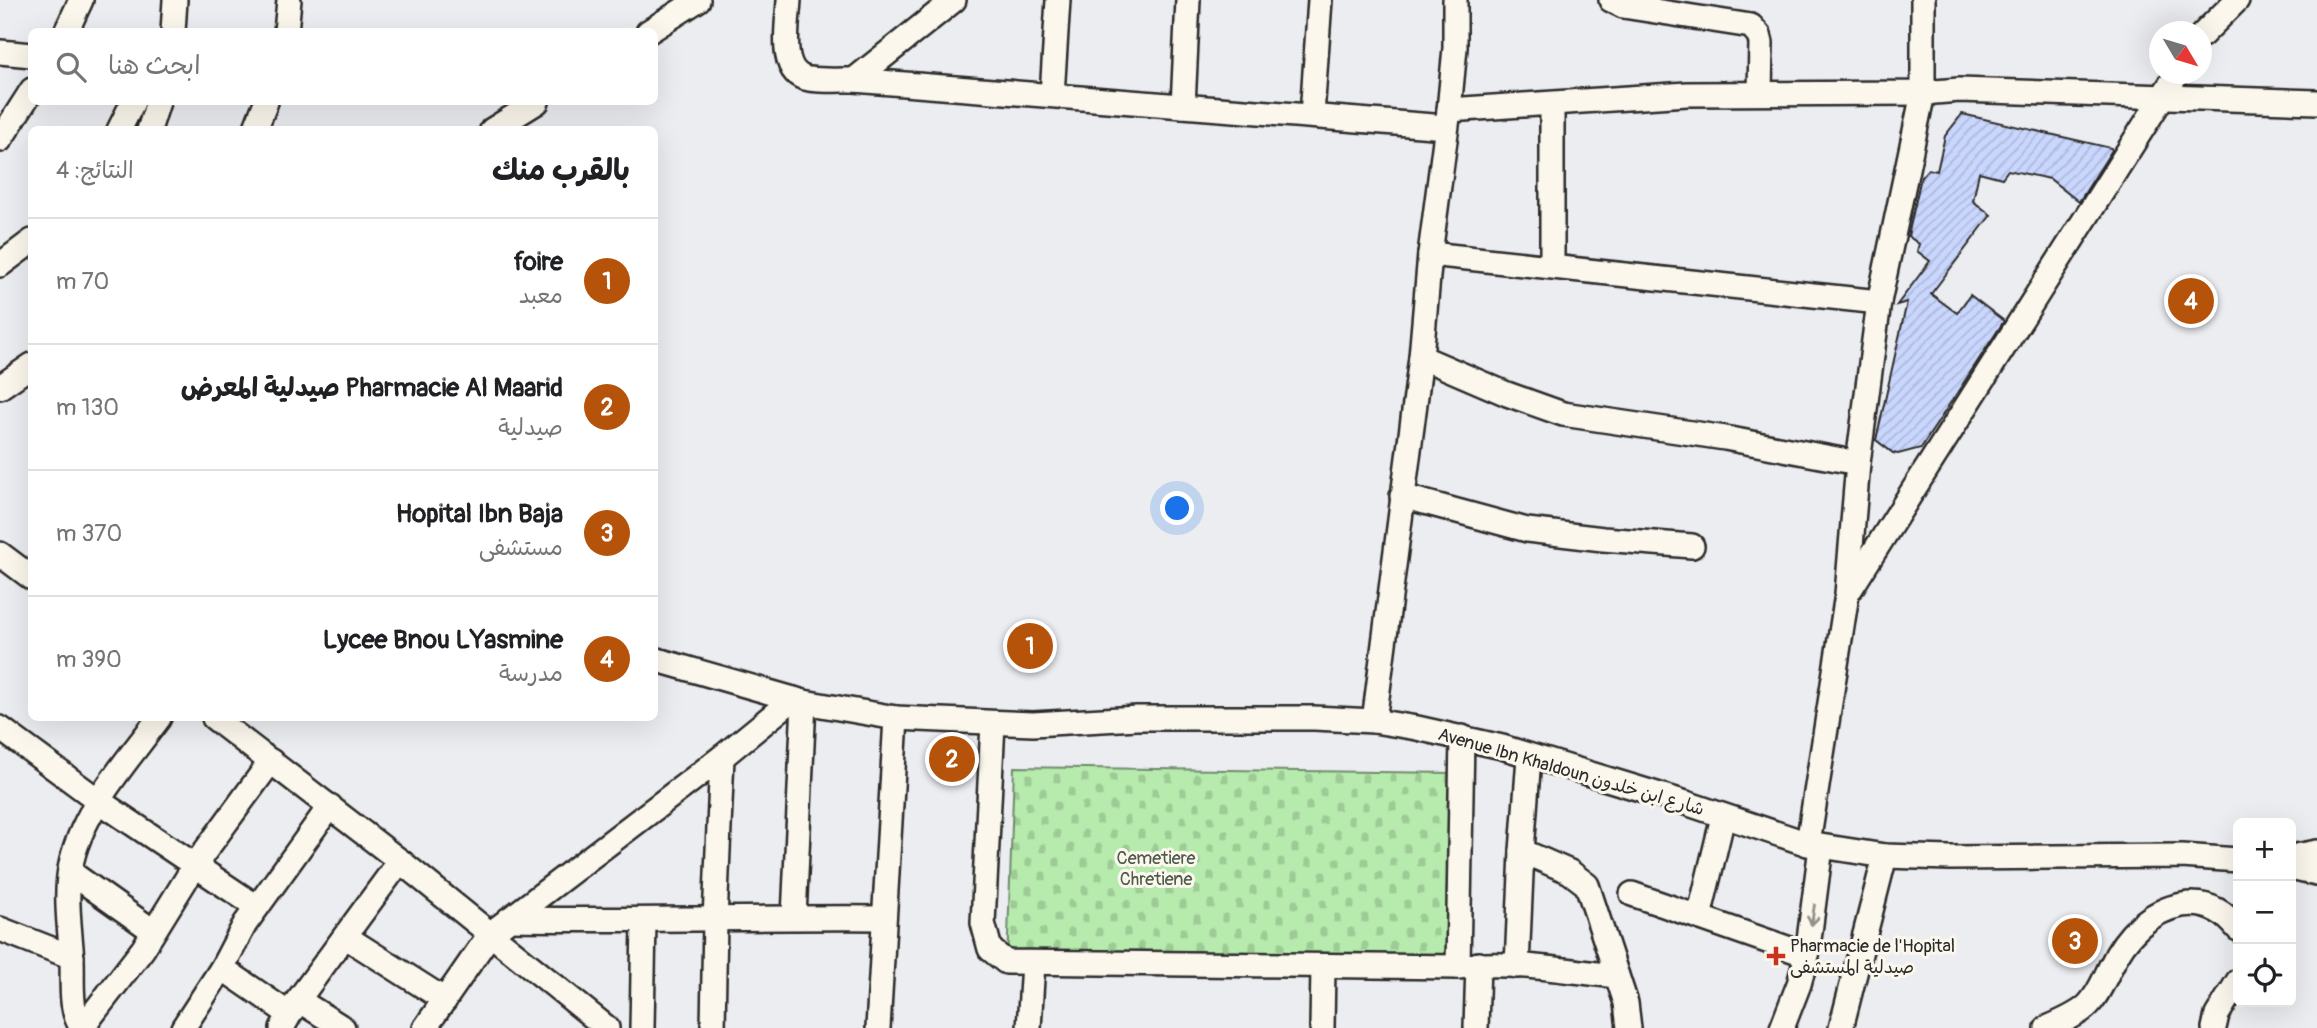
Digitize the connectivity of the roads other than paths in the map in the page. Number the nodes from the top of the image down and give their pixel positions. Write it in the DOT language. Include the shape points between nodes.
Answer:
graph roads {
  1 [pos="81,0"];
  2 [pos="175,0"];
  3 [pos="289,0"];
  4 [pos="698,0"];
  5 [pos="789,0"];
  6 [pos="954,0"];
  7 [pos="1058,0"];
  8 [pos="1188,0"];
  9 [pos="1320,0"];
  10 [pos="1455,0"];
  11 [pos="1611,0"];
  12 [pos="1923,0"];
  13 [pos="2207,0"];
  14 [pos="2237,0"];
  15 [pos="2204,21"];
  16 [pos="2212,24"];
  17 [pos="68,28"];
  18 [pos="173,28"];
  19 [pos="286,28"];
  20 [pos="654,28"];
  21 [pos="0,52"];
  22 [pos="28,55"];
  23 [pos="854,80"];
  24 [pos="2171,84"];
  25 [pos="1760,92"];
  26 [pos="1923,93"];
  27 [pos="1052,95"];
  28 [pos="2164,95"];
  29 [pos="28,96"];
  30 [pos="2317,102"];
  31 [pos="1552,104"];
  32 [pos="132,105"];
  33 [pos="157,105"];
  34 [pos="265,105"];
  35 [pos="532,105"];
  36 [pos="1183,106"];
  37 [pos="1312,115"];
  38 [pos="1448,119"];
  39 [pos="121,126"];
  40 [pos="150,126"];
  41 [pos="257,126"];
  42 [pos="498,126"];
  43 [pos="0,140"];
  44 [pos="28,245"];
  45 [pos="1430,254"];
  46 [pos="0,264"];
  47 [pos="1552,266"];
  48 [pos="1879,302"];
  49 [pos="1421,357"];
  50 [pos="28,368"];
  51 [pos="0,387"];
  52 [pos="1858,463"];
  53 [pos="1402,496"];
  54 [pos="1692,546"];
  55 [pos="0,554"];
  56 [pos="28,575"];
  57 [pos="1847,594"];
  58 [pos="658,660"];
  59 [pos="799,700"];
  60 [pos="896,718"];
  61 [pos="157,721"];
  62 [pos="218,721"];
  63 [pos="1374,721"];
  64 [pos="993,723"];
  65 [pos="0,729"];
  66 [pos="1462,737"];
  67 [pos="722,757"];
  68 [pos="1529,757"];
  69 [pos="271,761"];
  70 [pos="99,802"];
  71 [pos="330,807"];
  72 [pos="1723,817"];
  73 [pos="1814,845"];
  74 [pos="1522,851"];
  75 [pos="2317,852"];
  76 [pos="1885,856"];
  77 [pos="2296,856"];
  78 [pos="2233,860"];
  79 [pos="400,861"];
  80 [pos="195,865"];
  81 [pos="2296,869"];
  82 [pos="70,872"];
  83 [pos="2317,874"];
  84 [pos="1632,894"];
  85 [pos="257,907"];
  86 [pos="794,917"];
  87 [pos="1699,917"];
  88 [pos="883,918"];
  89 [pos="509,919"];
  90 [pos="715,920"];
  91 [pos="645,921"];
  92 [pos="2233,923"];
  93 [pos="0,929"];
  94 [pos="153,931"];
  95 [pos="490,934"];
  96 [pos="346,937"];
  97 [pos="1807,955"];
  98 [pos="72,957"];
  99 [pos="1033,963"];
  100 [pos="1468,966"];
  101 [pos="1517,966"];
  102 [pos="1323,967"];
  103 [pos="222,968"];
  104 [pos="1616,976"];
  105 [pos="2233,989"];
  106 [pos="445,1000"];
  107 [pos="290,1014"];
  108 [pos="82,1028"];
  109 [pos="183,1028"];
  110 [pos="344,1028"];
  111 [pos="425,1028"];
  112 [pos="607,1028"];
  113 [pos="642,1028"];
  114 [pos="713,1028"];
  115 [pos="878,1028"];
  116 [pos="1029,1028"];
  117 [pos="1322,1028"];
  118 [pos="1476,1028"];
  119 [pos="1629,1028"];
  120 [pos="1782,1028"];
  121 [pos="1841,1028"];
  122 [pos="2047,1028"];
  123 [pos="2214,1028"];
  1 -- 17 [label="street"];
  2 -- 18 [label="street"];
  3 -- 19 [label="street"];
  4 -- 20 [label="street"];
  5 -- 23 [label="street" via="788,54 794,70 809,79"];
  6 -- 23 [label="street"];
  7 -- 27 [label="street"];
  8 -- 36 [label="street"];
  9 -- 37 [label="street"];
  10 -- 38 [label="street"];
  11 -- 25 [label="street" via="1623,6 1751,26 1761,43"];
  12 -- 26 [label="street"];
  13 -- 15 [label="street"];
  14 -- 16 [label="street"];
  21 -- 22 [label="street"];
  23 -- 27 [label="street"];
  24 -- 28 [label="street"];
  25 -- 26 [label="street"];
  25 -- 31 [label="street"];
  26 -- 28 [label="street"];
  26 -- 48 [label="street"];
  27 -- 36 [label="street"];
  28 -- 30 [label="street"];
  28 -- 57 [label="street"];
  29 -- 43 [label="street"];
  31 -- 38 [label="street"];
  31 -- 47 [label="street"];
  32 -- 39 [label="street"];
  33 -- 40 [label="street"];
  34 -- 41 [label="street"];
  35 -- 42 [label="street"];
  36 -- 37 [label="street"];
  37 -- 38 [label="street"];
  38 -- 45 [label="street"];
  44 -- 46 [label="street"];
  45 -- 47 [label="street"];
  45 -- 49 [label="street"];
  47 -- 48 [label="street"];
  48 -- 52 [label="street"];
  49 -- 52 [label="street" via="1563,414"];
  49 -- 53 [label="street"];
  50 -- 51 [label="street"];
  52 -- 57 [label="street"];
  53 -- 54 [label="street" via="1527,530"];
  53 -- 63 [label="street"];
  55 -- 56 [label="street"];
  57 -- 73 [label="street"];
  58 -- 59 [label="street, Avenue Ibn Khaldoun شارع ابن خلدون"];
  59 -- 60 [label="street, Avenue Ibn Khaldoun شارع ابن خلدون"];
  59 -- 67 [label="street"];
  59 -- 86 [label="street"];
  60 -- 64 [label="street, Avenue Ibn Khaldoun شارع ابن خلدون"];
  60 -- 88 [label="street"];
  61 -- 70 [label="street"];
  62 -- 69 [label="street"];
  63 -- 64 [label="street, Avenue Ibn Khaldoun شارع ابن خلدون" via="1137,718"];
  63 -- 66 [label="street, Avenue Ibn Khaldoun شارع ابن خلدون"];
  64 -- 99 [label="street" via="985,938 1006,962"];
  65 -- 70 [label="street"];
  66 -- 68 [label="street, Avenue Ibn Khaldoun شارع ابن خلدون"];
  66 -- 100 [label="street"];
  67 -- 89 [label="street"];
  67 -- 90 [label="street"];
  68 -- 72 [label="street, Avenue Ibn Khaldoun شارع ابن خلدون"];
  68 -- 74 [label="street"];
  69 -- 71 [label="street"];
  69 -- 80 [label="street"];
  70 -- 80 [label="street"];
  70 -- 82 [label="street" via="80,836"];
  71 -- 79 [label="street"];
  71 -- 85 [label="street"];
  72 -- 73 [label="street, Avenue Ibn Khaldoun شارع ابن خلدون"];
  72 -- 87 [label="street"];
  73 -- 76 [label="street, Avenue Ibn Khaldoun شارع ابن خلدون"];
  73 -- 97 [label="street, one-way"];
  74 -- 101 [label="street"];
  74 -- 104 [label="street" via="1587,884"];
  75 -- 77 [label="street"];
  76 -- 78 [label="street, Avenue Ibn Khaldoun شارع ابن خلدون"];
  76 -- 121 [label="street"];
  79 -- 95 [label="street"];
  79 -- 96 [label="street"];
  80 -- 85 [label="street"];
  80 -- 94 [label="street"];
  81 -- 83 [label="street"];
  82 -- 94 [label="street"];
  82 -- 98 [label="street"];
  84 -- 87 [label="street"];
  85 -- 103 [label="street"];
  86 -- 88 [label="street"];
  86 -- 90 [label="street"];
  87 -- 97 [label="street"];
  88 -- 115 [label="street"];
  89 -- 91 [label="street"];
  89 -- 95 [label="street"];
  90 -- 91 [label="street"];
  90 -- 114 [label="street"];
  91 -- 113 [label="street"];
  92 -- 122 [label="street" via="2214,907 2192,903 2144,921 2125,943 2088,1006"];
  93 -- 98 [label="street"];
  94 -- 108 [label="street"];
  95 -- 106 [label="street"];
  95 -- 112 [label="street"];
  96 -- 106 [label="street"];
  96 -- 107 [label="street"];
  97 -- 120 [label="street"];
  98 -- 108 [label="street" via="75,1014"];
  99 -- 102 [label="street"];
  99 -- 116 [label="street"];
  100 -- 101 [label="street"];
  100 -- 102 [label="street"];
  100 -- 118 [label="street"];
  101 -- 104 [label="street"];
  102 -- 117 [label="street"];
  103 -- 107 [label="street"];
  103 -- 109 [label="street"];
  104 -- 119 [label="street"];
  105 -- 123 [label="street"];
  106 -- 111 [label="street"];
  107 -- 110 [label="street"];
}
